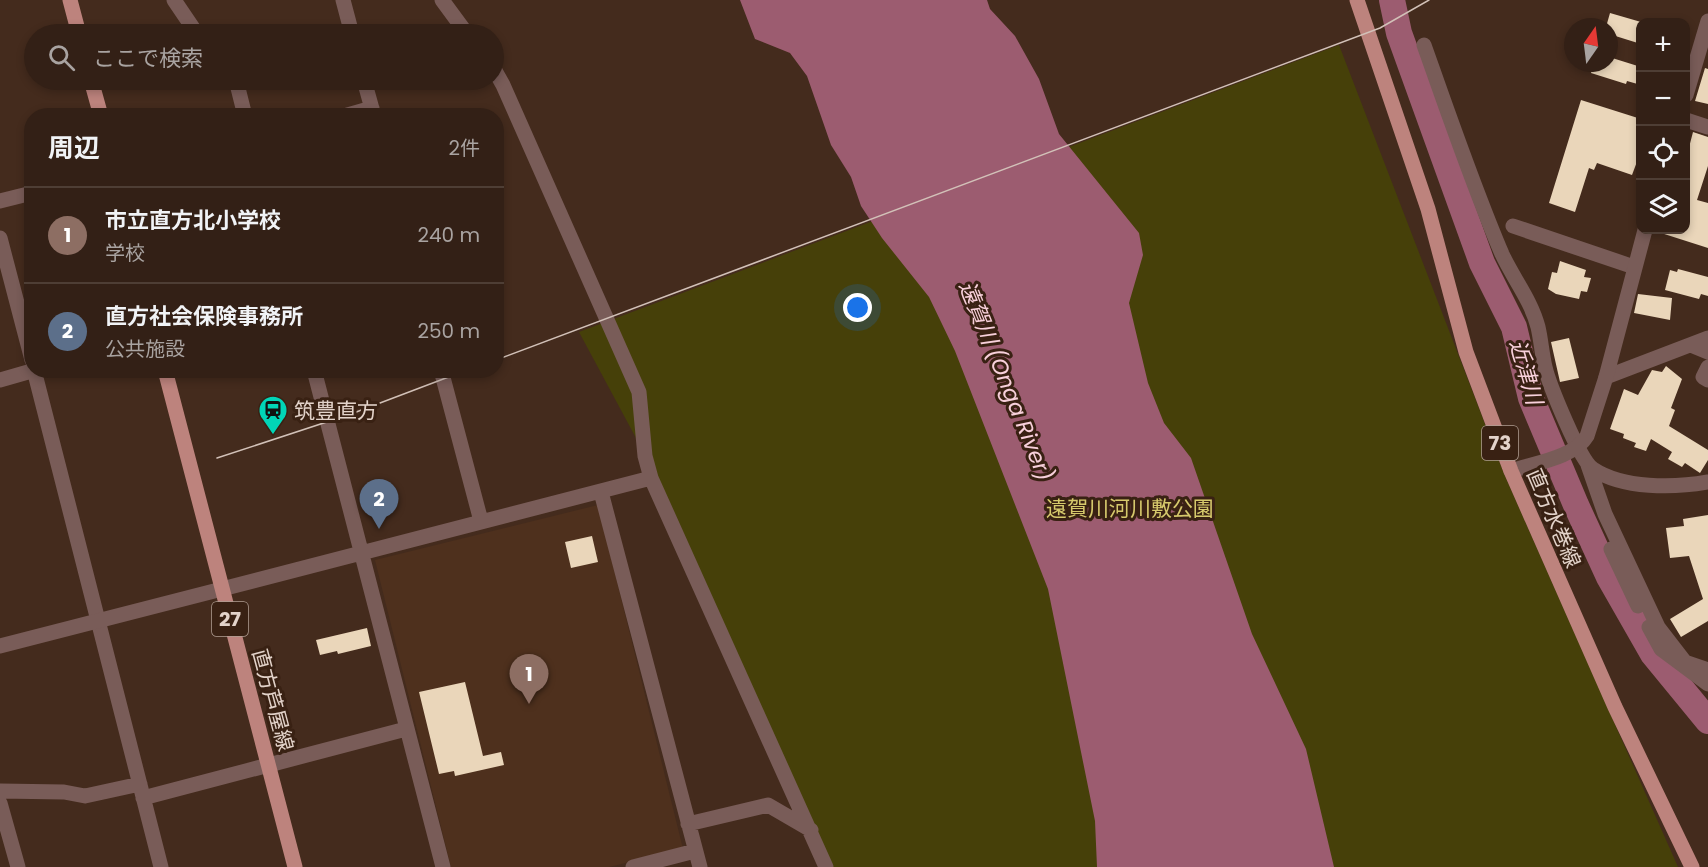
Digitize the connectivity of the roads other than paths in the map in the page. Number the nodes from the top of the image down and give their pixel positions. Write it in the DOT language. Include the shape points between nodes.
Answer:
graph roads {
  1 [pos="70,0"];
  2 [pos="174,0"];
  3 [pos="343,0"];
  4 [pos="442,0"];
  5 [pos="1357,0"];
  6 [pos="1708,21"];
  7 [pos="76,24"];
  8 [pos="190,24"];
  9 [pos="349,24"];
  10 [pos="460,24"];
  11 [pos="1705,40"];
  12 [pos="1424,45"];
  13 [pos="1690,83"];
  14 [pos="504,87"];
  15 [pos="94,90"];
  16 [pos="238,90"];
  17 [pos="367,90"];
  18 [pos="99,108"];
  19 [pos="243,108"];
  20 [pos="372,108"];
  21 [pos="1690,121"];
  22 [pos="1708,127"];
  23 [pos="24,195"];
  24 [pos="0,201"];
  25 [pos="1513,226"];
  26 [pos="1644,234"];
  27 [pos="0,238"];
  28 [pos="1634,267"];
  29 [pos="24,330"];
  30 [pos="1708,338"];
  31 [pos="1691,345"];
  32 [pos="1708,352"];
  33 [pos="1708,367"];
  34 [pos="24,374"];
  35 [pos="1606,376"];
  36 [pos="36,378"];
  37 [pos="167,378"];
  38 [pos="316,378"];
  39 [pos="443,378"];
  40 [pos="0,380"];
  41 [pos="1708,380"];
  42 [pos="1574,449"];
  43 [pos="1588,465"];
  44 [pos="1510,471"];
  45 [pos="651,478"];
  46 [pos="1708,482"];
  47 [pos="601,492"];
  48 [pos="1605,514"];
  49 [pos="481,521"];
  50 [pos="362,552"];
  51 [pos="222,589"];
  52 [pos="99,622"];
  53 [pos="0,646"];
  54 [pos="1708,670"];
  55 [pos="1708,684"];
  56 [pos="406,729"];
  57 [pos="268,765"];
  58 [pos="0,791"];
  59 [pos="142,791"];
  60 [pos="0,803"];
  61 [pos="688,824"];
  62 [pos="811,830"];
  63 [pos="695,851"];
  64 [pos="18,867"];
  65 [pos="161,867"];
  66 [pos="295,867"];
  67 [pos="443,867"];
  68 [pos="633,867"];
  69 [pos="699,867"];
  70 [pos="826,867"];
  71 [pos="1692,867"];
  1 -- 7 [label="main road"];
  2 -- 8 [label="street"];
  3 -- 9 [label="street"];
  4 -- 10 [label="street"];
  5 -- 44 [label="main road, 直方水巻線 / 73" via="1428,209 1466,352"];
  6 -- 11 [label="street"];
  11 -- 13 [label="street"];
  12 -- 42 [label="street" via="1503,255 1537,324 1545,370"];
  14 -- 45 [label="street" via="639,392"];
  15 -- 18 [label="main road"];
  16 -- 19 [label="street"];
  17 -- 20 [label="street"];
  21 -- 22 [label="street"];
  23 -- 24 [label="street"];
  25 -- 28 [label="street"];
  26 -- 28 [label="street"];
  27 -- 29 [label="street"];
  28 -- 35 [label="street"];
  30 -- 31 [label="street"];
  31 -- 32 [label="street"];
  31 -- 35 [label="street"];
  33 -- 41 [label="street" via="1703,377"];
  34 -- 40 [label="street"];
  35 -- 42 [label="street" via="1587,436"];
  36 -- 52 [label="street"];
  37 -- 51 [label="main road, 直方芦屋線 / 27"];
  38 -- 50 [label="street"];
  39 -- 49 [label="street"];
  42 -- 43 [label="street"];
  42 -- 44 [label="street"];
  43 -- 46 [label="street" via="1604,475 1639,484 1680,488"];
  43 -- 48 [label="street"];
  44 -- 71 [label="main road, 直方水巻線 / 73" via="1601,677"];
  45 -- 47 [label="street"];
  45 -- 62 [label="street"];
  47 -- 49 [label="street"];
  47 -- 61 [label="street"];
  48 -- 54 [label="street" via="1658,627 1685,662"];
  48 -- 55 [label="street" via="1612,550 1661,649"];
  49 -- 50 [label="street"];
  50 -- 51 [label="street"];
  50 -- 56 [label="street"];
  51 -- 52 [label="street"];
  51 -- 57 [label="main road, 直方芦屋線 / 27"];
  52 -- 53 [label="street"];
  52 -- 59 [label="street"];
  56 -- 57 [label="street"];
  56 -- 67 [label="street"];
  57 -- 59 [label="street"];
  57 -- 66 [label="main road, 直方芦屋線 / 27"];
  58 -- 59 [label="street" via="84,796"];
  59 -- 65 [label="street"];
  60 -- 64 [label="street"];
  61 -- 62 [label="street" via="768,805"];
  61 -- 63 [label="street"];
  62 -- 70 [label="street"];
  63 -- 68 [label="street"];
  63 -- 69 [label="street"];
}
